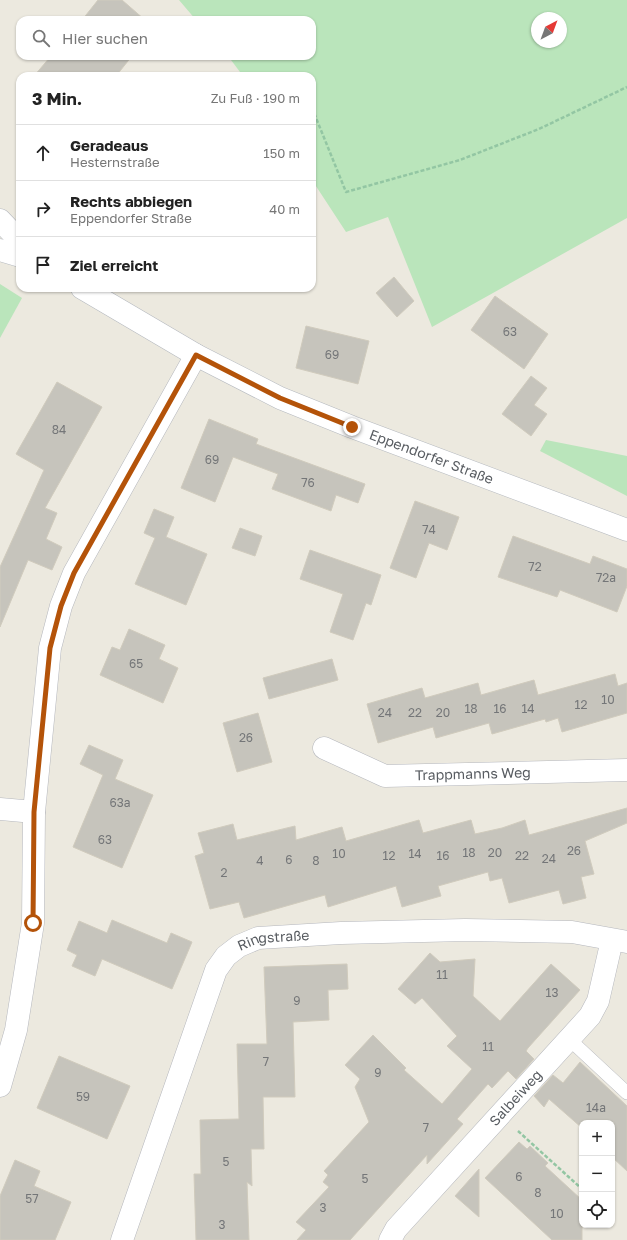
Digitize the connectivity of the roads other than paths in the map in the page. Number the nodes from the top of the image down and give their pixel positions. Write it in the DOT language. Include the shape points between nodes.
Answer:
graph roads {
  1 [pos="0,220"];
  2 [pos="16,237"];
  3 [pos="0,250"];
  4 [pos="16,255"];
  5 [pos="89,292"];
  6 [pos="196,355"];
  7 [pos="627,530"];
  8 [pos="324,748"];
  9 [pos="627,770"];
  10 [pos="0,809"];
  11 [pos="34,812"];
  12 [pos="620,941"];
  13 [pos="569,1039"];
  14 [pos="0,1086"];
  15 [pos="627,1093"];
  16 [pos="122,1240"];
  17 [pos="390,1240"];
  1 -- 2 [label="street"];
  3 -- 4 [label="street"];
  5 -- 6 [label="street, Eppendorfer Straße"];
  6 -- 7 [label="street, Eppendorfer Straße" via="280,398 324,416"];
  6 -- 11 [label="street" via="74,573 61,606 50,648"];
  8 -- 9 [label="street, Trappmanns Weg" via="385,776"];
  10 -- 11 [label="street"];
  11 -- 14 [label="street" via="33,923 16,1030"];
  12 -- 13 [label="street, Salbeiweg" via="598,1001 590,1016"];
  12 -- 16 [label="street, Ringstraße" via="572,932 465,930 258,938 239,946 226,956 216,970"];
  13 -- 15 [label="lane"];
  13 -- 17 [label="street, Salbeiweg" via="396,1228"];
}
